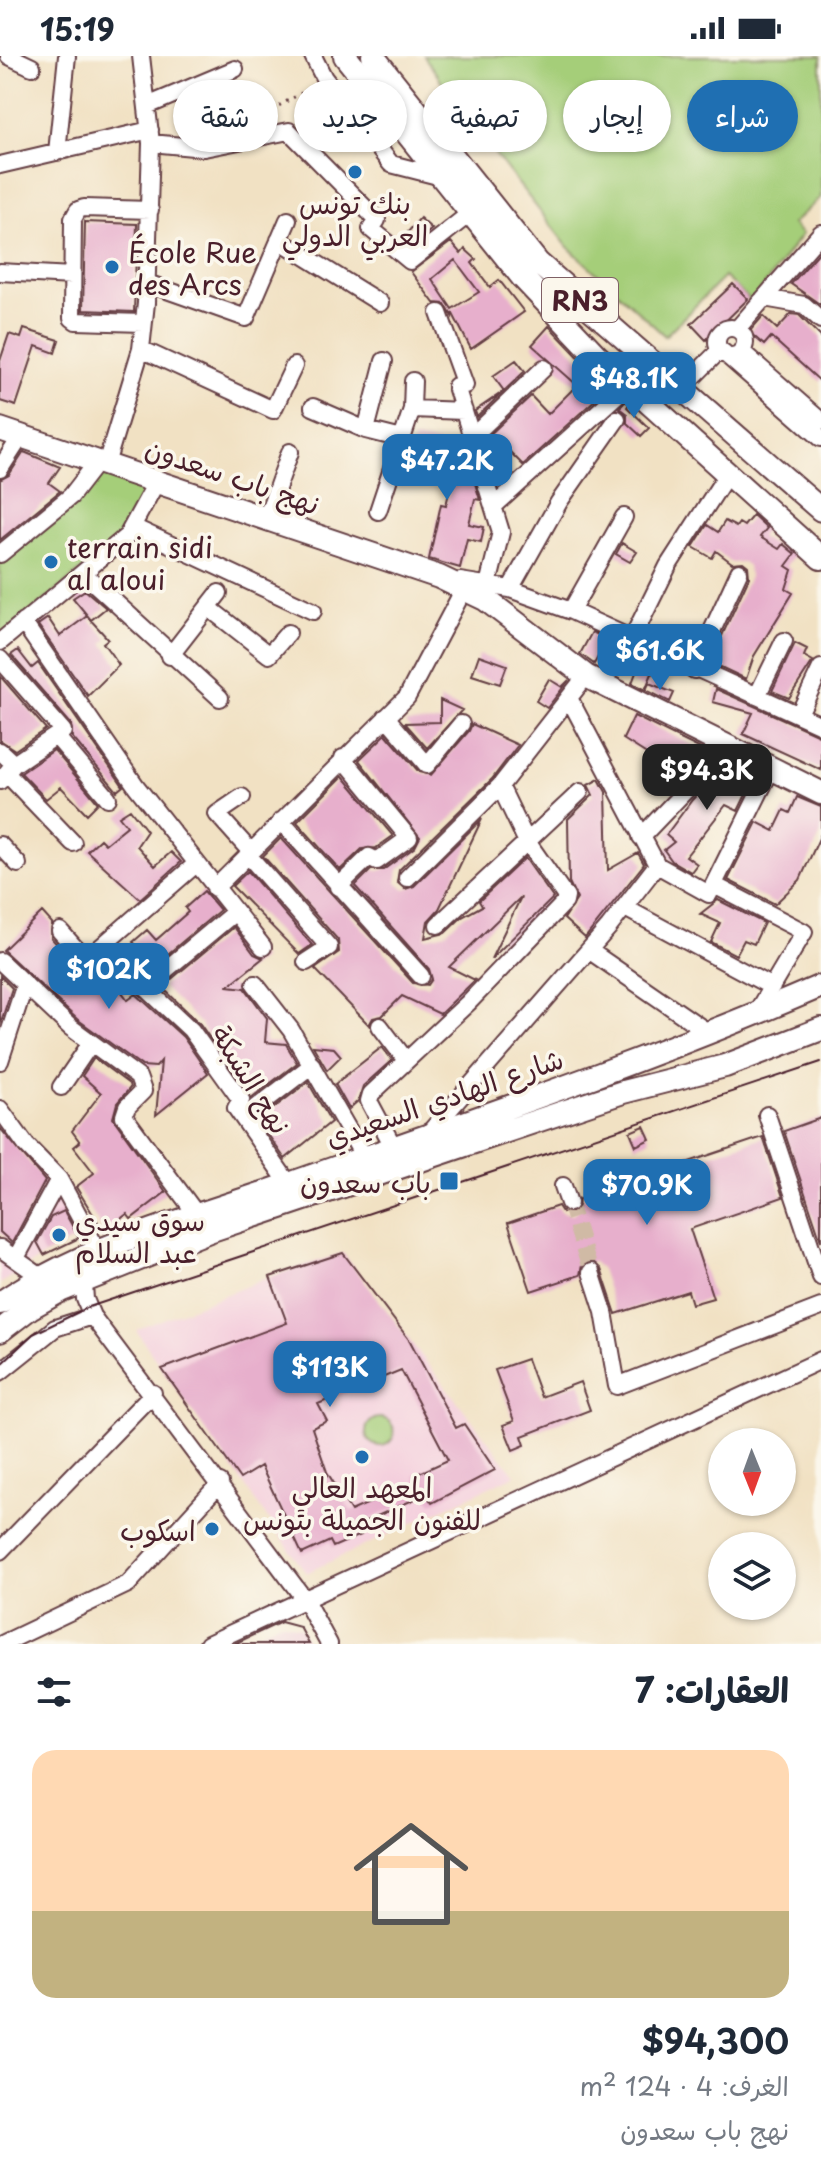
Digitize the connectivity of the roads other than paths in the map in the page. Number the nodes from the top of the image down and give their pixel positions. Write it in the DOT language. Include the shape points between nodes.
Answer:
graph roads {
  1 [pos="9,56"];
  2 [pos="67,56"];
  3 [pos="141,56"];
  4 [pos="313,56"];
  5 [pos="345,56"];
  6 [pos="373,56"];
  7 [pos="32,67"];
  8 [pos="235,69"];
  9 [pos="147,106"];
  10 [pos="151,137"];
  11 [pos="57,152"];
  12 [pos="0,165"];
  13 [pos="438,176"];
  14 [pos="150,210"];
  15 [pos="469,214"];
  16 [pos="288,220"];
  17 [pos="821,233"];
  18 [pos="279,240"];
  19 [pos="530,271"];
  20 [pos="0,272"];
  21 [pos="72,276"];
  22 [pos="147,283"];
  23 [pos="764,298"];
  24 [pos="380,303"];
  25 [pos="439,313"];
  26 [pos="821,320"];
  27 [pos="143,323"];
  28 [pos="741,341"];
  29 [pos="141,349"];
  30 [pos="722,351"];
  31 [pos="384,361"];
  32 [pos="294,366"];
  33 [pos="544,368"];
  34 [pos="413,381"];
  35 [pos="628,385"];
  36 [pos="681,389"];
  37 [pos="313,407"];
  38 [pos="821,408"];
  39 [pos="412,409"];
  40 [pos="464,411"];
  41 [pos="617,419"];
  42 [pos="821,421"];
  43 [pos="0,429"];
  44 [pos="366,430"];
  45 [pos="22,435"];
  46 [pos="472,437"];
  47 [pos="821,438"];
  48 [pos="402,439"];
  49 [pos="290,452"];
  50 [pos="102,463"];
  51 [pos="0,469"];
  52 [pos="726,476"];
  53 [pos="157,481"];
  54 [pos="494,506"];
  55 [pos="821,510"];
  56 [pos="378,511"];
  57 [pos="624,517"];
  58 [pos="266,519"];
  59 [pos="133,527"];
  60 [pos="821,527"];
  61 [pos="821,542"];
  62 [pos="0,554"];
  63 [pos="821,558"];
  64 [pos="739,572"];
  65 [pos="83,573"];
  66 [pos="439,577"];
  67 [pos="488,585"];
  68 [pos="464,589"];
  69 [pos="510,589"];
  70 [pos="219,593"];
  71 [pos="209,608"];
  72 [pos="313,611"];
  73 [pos="571,611"];
  74 [pos="23,622"];
  75 [pos="288,633"];
  76 [pos="631,641"];
  77 [pos="784,641"];
  78 [pos="0,642"];
  79 [pos="170,656"];
  80 [pos="0,659"];
  81 [pos="821,668"];
  82 [pos="694,670"];
  83 [pos="586,676"];
  84 [pos="757,696"];
  85 [pos="220,698"];
  86 [pos="569,698"];
  87 [pos="799,714"];
  88 [pos="386,717"];
  89 [pos="461,724"];
  90 [pos="821,725"];
  91 [pos="56,736"];
  92 [pos="728,746"];
  93 [pos="0,751"];
  94 [pos="343,758"];
  95 [pos="772,767"];
  96 [pos="7,774"];
  97 [pos="500,786"];
  98 [pos="580,792"];
  99 [pos="821,793"];
  100 [pos="242,797"];
  101 [pos="108,798"];
  102 [pos="281,821"];
  103 [pos="641,837"];
  104 [pos="526,840"];
  105 [pos="73,843"];
  106 [pos="0,845"];
  107 [pos="250,853"];
  108 [pos="18,864"];
  109 [pos="196,864"];
  110 [pos="657,865"];
  111 [pos="407,878"];
  112 [pos="714,885"];
  113 [pos="338,887"];
  114 [pos="215,888"];
  115 [pos="625,908"];
  116 [pos="235,912"];
  117 [pos="438,925"];
  118 [pos="60,931"];
  119 [pos="263,947"];
  120 [pos="590,951"];
  121 [pos="0,961"];
  122 [pos="306,962"];
  123 [pos="421,976"];
  124 [pos="25,984"];
  125 [pos="255,984"];
  126 [pos="821,986"];
  127 [pos="772,987"];
  128 [pos="821,999"];
  129 [pos="756,1013"];
  130 [pos="817,1019"];
  131 [pos="380,1026"];
  132 [pos="706,1031"];
  133 [pos="91,1043"];
  134 [pos="405,1059"];
  135 [pos="0,1061"];
  136 [pos="312,1065"];
  137 [pos="61,1087"];
  138 [pos="566,1087"];
  139 [pos="0,1109"];
  140 [pos="767,1115"];
  141 [pos="243,1118"];
  142 [pos="426,1136"];
  143 [pos="394,1148"];
  144 [pos="364,1157"];
  145 [pos="59,1179"];
  146 [pos="289,1184"];
  147 [pos="563,1186"];
  148 [pos="569,1203"];
  149 [pos="197,1215"];
  150 [pos="0,1248"];
  151 [pos="16,1258"];
  152 [pos="89,1264"];
  153 [pos="591,1272"];
  154 [pos="41,1277"];
  155 [pos="821,1277"];
  156 [pos="0,1303"];
  157 [pos="821,1307"];
  158 [pos="92,1316"];
  159 [pos="0,1331"];
  160 [pos="821,1360"];
  161 [pos="0,1372"];
  162 [pos="153,1393"];
  163 [pos="220,1483"];
  164 [pos="0,1551"];
  165 [pos="305,1600"];
  166 [pos="2,1644"];
  167 [pos="208,1644"];
  168 [pos="329,1644"];
  1 -- 7 [label="street"];
  2 -- 11 [label="street"];
  3 -- 9 [label="street"];
  4 -- 13 [label="street" via="391,164"];
  5 -- 13 [label="main road, RN3"];
  6 -- 19 [label="main road, RN3"];
  8 -- 9 [label="street"];
  9 -- 10 [label="street"];
  10 -- 11 [label="street"];
  10 -- 14 [label="street"];
  10 -- 15 [label="street" via="204,148 289,131 377,220 371,229 410,261"];
  11 -- 12 [label="street"];
  13 -- 15 [label="main road, RN3"];
  14 -- 21 [label="street" via="78,210 73,219"];
  14 -- 22 [label="street"];
  15 -- 19 [label="main road, RN3"];
  16 -- 18 [label="street"];
  17 -- 23 [label="street"];
  18 -- 22 [label="street" via="246,318"];
  18 -- 24 [label="street"];
  19 -- 35 [label="main road, RN3"];
  19 -- 36 [label="main road, RN3"];
  19 -- 60 [label="main road"];
  19 -- 61 [label="main road" via="601,352"];
  20 -- 21 [label="street"];
  21 -- 27 [label="street" via="70,314 76,321"];
  22 -- 27 [label="street"];
  23 -- 26 [label="street" via="804,305"];
  23 -- 28 [label="street"];
  25 -- 40 [label="street" via="465,385 456,386"];
  27 -- 29 [label="street"];
  28 -- 30 [label="street" via="732,355"];
  28 -- 30 [label="street" via="721,332"];
  28 -- 38 [label="street"];
  28 -- 42 [label="street"];
  29 -- 32 [label="street" via="273,410"];
  29 -- 50 [label="street"];
  30 -- 36 [label="street"];
  30 -- 47 [label="street"];
  31 -- 44 [label="street"];
  33 -- 46 [label="street"];
  34 -- 39 [label="street"];
  35 -- 52 [label="main road, RN3"];
  35 -- 54 [label="street"];
  36 -- 55 [label="main road, RN3"];
  37 -- 44 [label="street"];
  39 -- 40 [label="street"];
  39 -- 48 [label="street"];
  40 -- 46 [label="street"];
  41 -- 69 [label="street" via="559,502"];
  43 -- 45 [label="main road, نهج باب سعدون"];
  44 -- 48 [label="street"];
  45 -- 50 [label="main road, نهج باب سعدون"];
  45 -- 51 [label="street"];
  46 -- 54 [label="street"];
  48 -- 56 [label="street"];
  49 -- 58 [label="street"];
  50 -- 53 [label="main road, نهج باب سعدون"];
  50 -- 62 [label="street"];
  52 -- 63 [label="main road, RN3"];
  52 -- 76 [label="street" via="668,566"];
  53 -- 58 [label="main road, نهج باب سعدون"];
  53 -- 59 [label="street"];
  54 -- 67 [label="street" via="501,532"];
  57 -- 73 [label="street"];
  58 -- 66 [label="main road, نهج باب سعدون"];
  59 -- 65 [label="street"];
  59 -- 72 [label="street"];
  64 -- 82 [label="street"];
  65 -- 74 [label="street"];
  65 -- 79 [label="street"];
  66 -- 67 [label="street"];
  66 -- 68 [label="main road, نهج باب سعدون"];
  67 -- 69 [label="street"];
  68 -- 83 [label="main road, نهج باب سعدون" via="485,599"];
  68 -- 88 [label="street" via="414,686"];
  69 -- 73 [label="street"];
  70 -- 71 [label="street"];
  71 -- 75 [label="street" via="269,655"];
  71 -- 79 [label="street"];
  73 -- 76 [label="street"];
  74 -- 78 [label="street"];
  74 -- 109 [label="street"];
  76 -- 82 [label="street"];
  77 -- 84 [label="street"];
  79 -- 85 [label="street"];
  80 -- 91 [label="street" via="63,731"];
  81 -- 87 [label="street"];
  82 -- 84 [label="street"];
  83 -- 86 [label="street"];
  83 -- 92 [label="main road, نهج باب سعدون"];
  84 -- 87 [label="street"];
  86 -- 97 [label="street"];
  86 -- 103 [label="street"];
  87 -- 90 [label="street"];
  88 -- 89 [label="street" via="427,765"];
  88 -- 94 [label="street"];
  91 -- 96 [label="street"];
  91 -- 101 [label="street"];
  92 -- 95 [label="main road, نهج باب سعدون"];
  92 -- 103 [label="street"];
  93 -- 96 [label="street"];
  94 -- 102 [label="street"];
  94 -- 113 [label="street" via="409,838 377,861 369,857"];
  95 -- 99 [label="main road, نهج باب سعدون"];
  95 -- 112 [label="street"];
  96 -- 105 [label="street"];
  97 -- 104 [label="street"];
  97 -- 111 [label="street"];
  98 -- 104 [label="street"];
  100 -- 107 [label="street" via="217,814"];
  102 -- 107 [label="street"];
  102 -- 113 [label="street"];
  103 -- 110 [label="street"];
  104 -- 117 [label="street"];
  104 -- 134 [label="street" via="565,902 468,1003"];
  106 -- 108 [label="street"];
  107 -- 114 [label="street"];
  107 -- 122 [label="street" via="329,947"];
  109 -- 114 [label="street"];
  109 -- 118 [label="street" via="86,960"];
  110 -- 112 [label="street" via="709,894"];
  110 -- 115 [label="street"];
  112 -- 127 [label="street" via="804,932"];
  113 -- 123 [label="street"];
  114 -- 116 [label="street"];
  115 -- 120 [label="street"];
  115 -- 127 [label="street"];
  116 -- 119 [label="street"];
  116 -- 141 [label="street, نهج الشبكة" via="145,987 191,1030 241,1100 236,1108"];
  120 -- 132 [label="street"];
  120 -- 142 [label="street"];
  121 -- 124 [label="street"];
  124 -- 133 [label="street"];
  124 -- 135 [label="street"];
  125 -- 136 [label="street"];
  126 -- 129 [label="main road, شارع الهادي السعيدي"];
  127 -- 129 [label="street"];
  128 -- 138 [label="main road" via="651,1063"];
  129 -- 132 [label="main road, شارع الهادي السعيدي"];
  130 -- 152 [label="main road, شارع الهادي السعيدي" via="623,1092 209,1231"];
  131 -- 134 [label="street"];
  132 -- 138 [label="main road, شارع الهادي السعيدي"];
  133 -- 137 [label="street"];
  133 -- 149 [label="street" via="143,1084 124,1116"];
  134 -- 143 [label="street" via="369,1101"];
  136 -- 141 [label="street"];
  136 -- 144 [label="street"];
  138 -- 142 [label="main road, شارع الهادي السعيدي"];
  139 -- 145 [label="street"];
  140 -- 155 [label="street"];
  141 -- 146 [label="street, نهج الشبكة"];
  142 -- 143 [label="main road, شارع الهادي السعيدي"];
  143 -- 144 [label="main road, شارع الهادي السعيدي"];
  144 -- 146 [label="main road, شارع الهادي السعيدي"];
  145 -- 151 [label="street"];
  145 -- 152 [label="street"];
  146 -- 149 [label="main road, شارع الهادي السعيدي"];
  147 -- 148 [label="street"];
  149 -- 152 [label="main road, شارع الهادي السعيدي"];
  150 -- 151 [label="street"];
  151 -- 154 [label="street"];
  152 -- 154 [label="main road, شارع الهادي السعيدي"];
  152 -- 158 [label="street"];
  152 -- 159 [label="main road, شارع الهادي السعيدي"];
  153 -- 157 [label="street" via="617,1386"];
  154 -- 156 [label="main road, شارع الهادي السعيدي"];
  158 -- 161 [label="street" via="55,1328"];
  158 -- 162 [label="street"];
  160 -- 165 [label="street"];
  162 -- 163 [label="street"];
  162 -- 164 [label="street"];
  163 -- 165 [label="street"];
  163 -- 166 [label="street" via="128,1584"];
  165 -- 167 [label="street"];
  165 -- 168 [label="street"];
}
